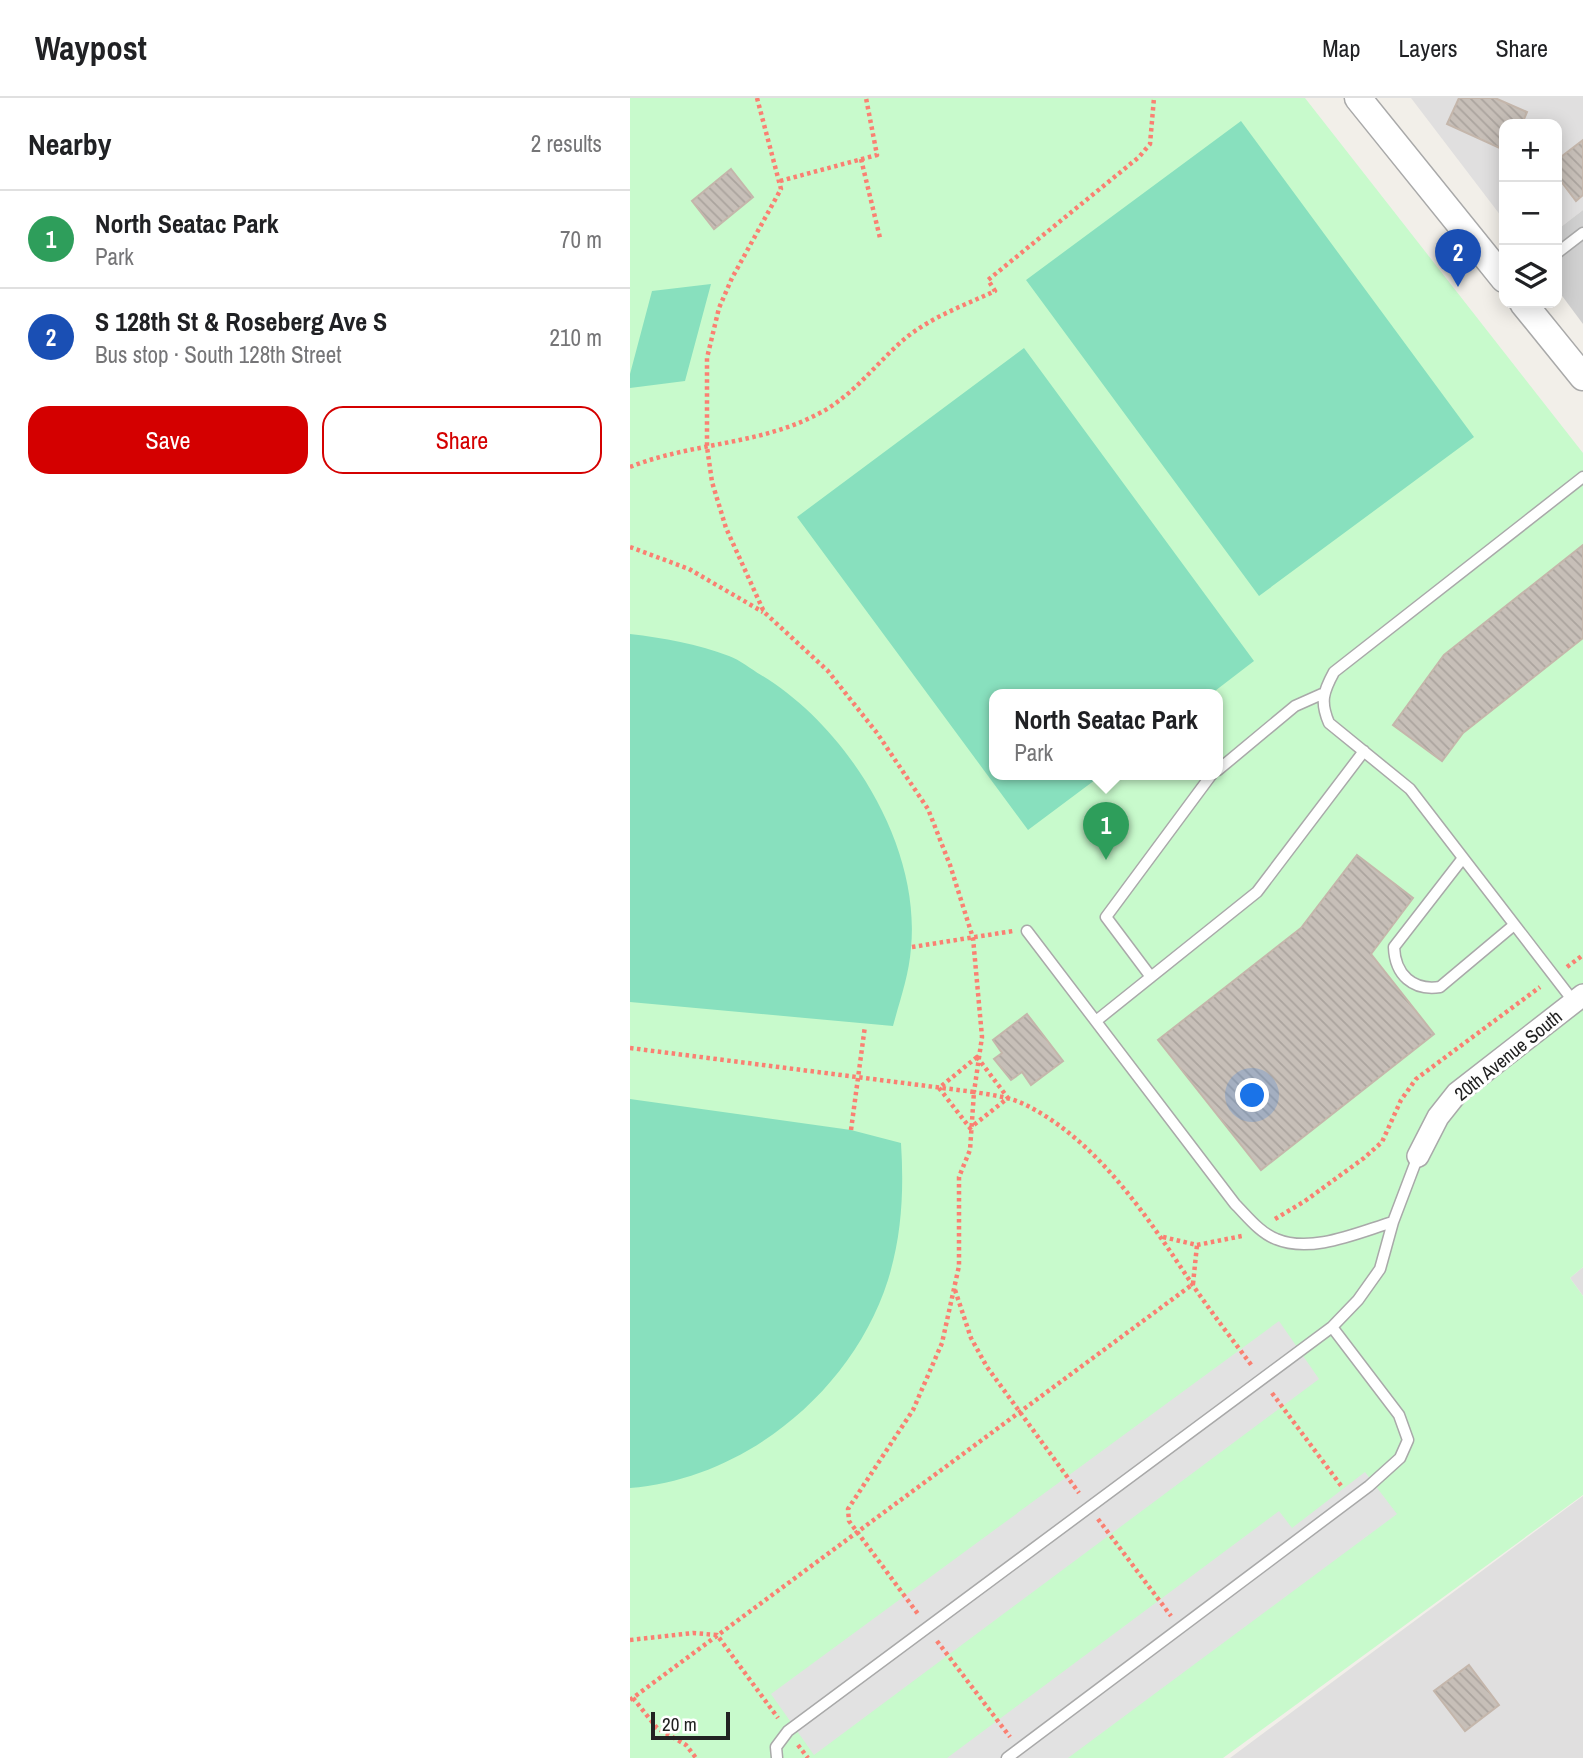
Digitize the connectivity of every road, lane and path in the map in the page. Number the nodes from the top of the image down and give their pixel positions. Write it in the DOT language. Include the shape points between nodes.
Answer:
graph roads {
  1 [pos="757,98"];
  2 [pos="866,98"];
  3 [pos="1154,98"];
  4 [pos="1358,98"];
  5 [pos="861,159"];
  6 [pos="780,181"];
  7 [pos="1583,233"];
  8 [pos="880,238"];
  9 [pos="1562,249"];
  10 [pos="1499,273"];
  11 [pos="1527,308"];
  12 [pos="1583,377"];
  13 [pos="707,447"];
  14 [pos="630,467"];
  15 [pos="1583,477"];
  16 [pos="630,547"];
  17 [pos="764,612"];
  18 [pos="1322,694"];
  19 [pos="1364,751"];
  20 [pos="1223,766"];
  21 [pos="1208,780"];
  22 [pos="1463,858"];
  23 [pos="1514,925"];
  24 [pos="1027,931"];
  25 [pos="973,938"];
  26 [pos="912,947"];
  27 [pos="1583,955"];
  28 [pos="1151,977"];
  29 [pos="1553,977"];
  30 [pos="1578,999"];
  31 [pos="1096,1021"];
  32 [pos="865,1026"];
  33 [pos="630,1048"];
  34 [pos="977,1057"];
  35 [pos="857,1075"];
  36 [pos="939,1088"];
  37 [pos="974,1092"];
  38 [pos="1008,1098"];
  39 [pos="970,1128"];
  40 [pos="851,1130"];
  41 [pos="1418,1156"];
  42 [pos="1393,1222"];
  43 [pos="1259,1228"];
  44 [pos="1163,1237"];
  45 [pos="1197,1245"];
  46 [pos="1193,1284"];
  47 [pos="955,1289"];
  48 [pos="1332,1327"];
  49 [pos="1020,1413"];
  50 [pos="1088,1506"];
  51 [pos="857,1532"];
  52 [pos="927,1627"];
  53 [pos="1180,1628"];
  54 [pos="717,1635"];
  55 [pos="630,1640"];
  56 [pos="631,1699"];
  57 [pos="788,1731"];
  58 [pos="1019,1749"];
  59 [pos="696,1758"];
  60 [pos="777,1758"];
  61 [pos="808,1758"];
  62 [pos="1007,1758"];
  1 -- 6 [label="path"];
  2 -- 5 [label="path" via="877,155"];
  3 -- 13 [label="path" via="1150,144 988,280 995,291 929,322 902,341 852,391 817,415 739,442"];
  4 -- 10 [label="street"];
  5 -- 6 [label="path"];
  5 -- 8 [label="path"];
  6 -- 13 [label="path" via="776,200 745,251 719,308 707,358"];
  7 -- 9 [label="lane"];
  11 -- 12 [label="street"];
  13 -- 14 [label="path"];
  13 -- 17 [label="path" via="726,528"];
  15 -- 18 [label="lane" via="1334,672"];
  16 -- 17 [label="path" via="689,569"];
  17 -- 25 [label="path" via="828,671 901,766 928,809"];
  18 -- 19 [label="lane" via="1329,723"];
  18 -- 20 [label="lane" via="1295,706"];
  19 -- 22 [label="lane" via="1410,789"];
  19 -- 28 [label="lane" via="1257,892"];
  21 -- 28 [label="lane" via="1106,917"];
  22 -- 23 [label="lane"];
  22 -- 23 [label="lane" via="1394,947 1394,958 1412,985 1440,987"];
  23 -- 29 [label="lane"];
  24 -- 25 [label="path"];
  24 -- 31 [label="lane"];
  25 -- 26 [label="path"];
  25 -- 34 [label="path" via="982,1037"];
  27 -- 29 [label="path"];
  28 -- 31 [label="lane"];
  29 -- 30 [label="lane"];
  29 -- 43 [label="path" via="1416,1079 1382,1142 1364,1158"];
  30 -- 41 [label="street, 20th Avenue South" via="1457,1093 1438,1117"];
  31 -- 43 [label="lane" via="1235,1204"];
  32 -- 35 [label="path"];
  33 -- 35 [label="path"];
  34 -- 36 [label="path"];
  34 -- 37 [label="path"];
  34 -- 38 [label="path"];
  35 -- 36 [label="path"];
  35 -- 40 [label="path"];
  36 -- 37 [label="path"];
  36 -- 39 [label="path"];
  37 -- 38 [label="path"];
  37 -- 39 [label="path"];
  38 -- 39 [label="path"];
  38 -- 44 [label="path" via="1070,1133"];
  39 -- 47 [label="path" via="970,1150 959,1177"];
  41 -- 42 [label="lane"];
  42 -- 43 [label="lane" via="1307,1244 1277,1240"];
  42 -- 48 [label="lane" via="1380,1269"];
  43 -- 45 [label="path" via="1233,1240"];
  44 -- 45 [label="path"];
  44 -- 46 [label="path"];
  45 -- 46 [label="path"];
  46 -- 49 [label="path"];
  47 -- 49 [label="path" via="971,1338"];
  47 -- 51 [label="path" via="942,1343 923,1390 849,1509 849,1521"];
  48 -- 50 [label="lane"];
  48 -- 53 [label="lane" via="1399,1415 1408,1440 1399,1458 1369,1486"];
  49 -- 50 [label="path"];
  49 -- 51 [label="path"];
  50 -- 52 [label="lane"];
  50 -- 53 [label="path"];
  51 -- 52 [label="path"];
  51 -- 54 [label="path"];
  52 -- 57 [label="lane"];
  52 -- 58 [label="path"];
  53 -- 58 [label="lane"];
  54 -- 55 [label="path"];
  54 -- 56 [label="path"];
  54 -- 57 [label="path"];
  56 -- 59 [label="path" via="657,1728 686,1745"];
  57 -- 60 [label="lane" via="776,1747"];
  57 -- 61 [label="path"];
  58 -- 62 [label="lane"];
}
